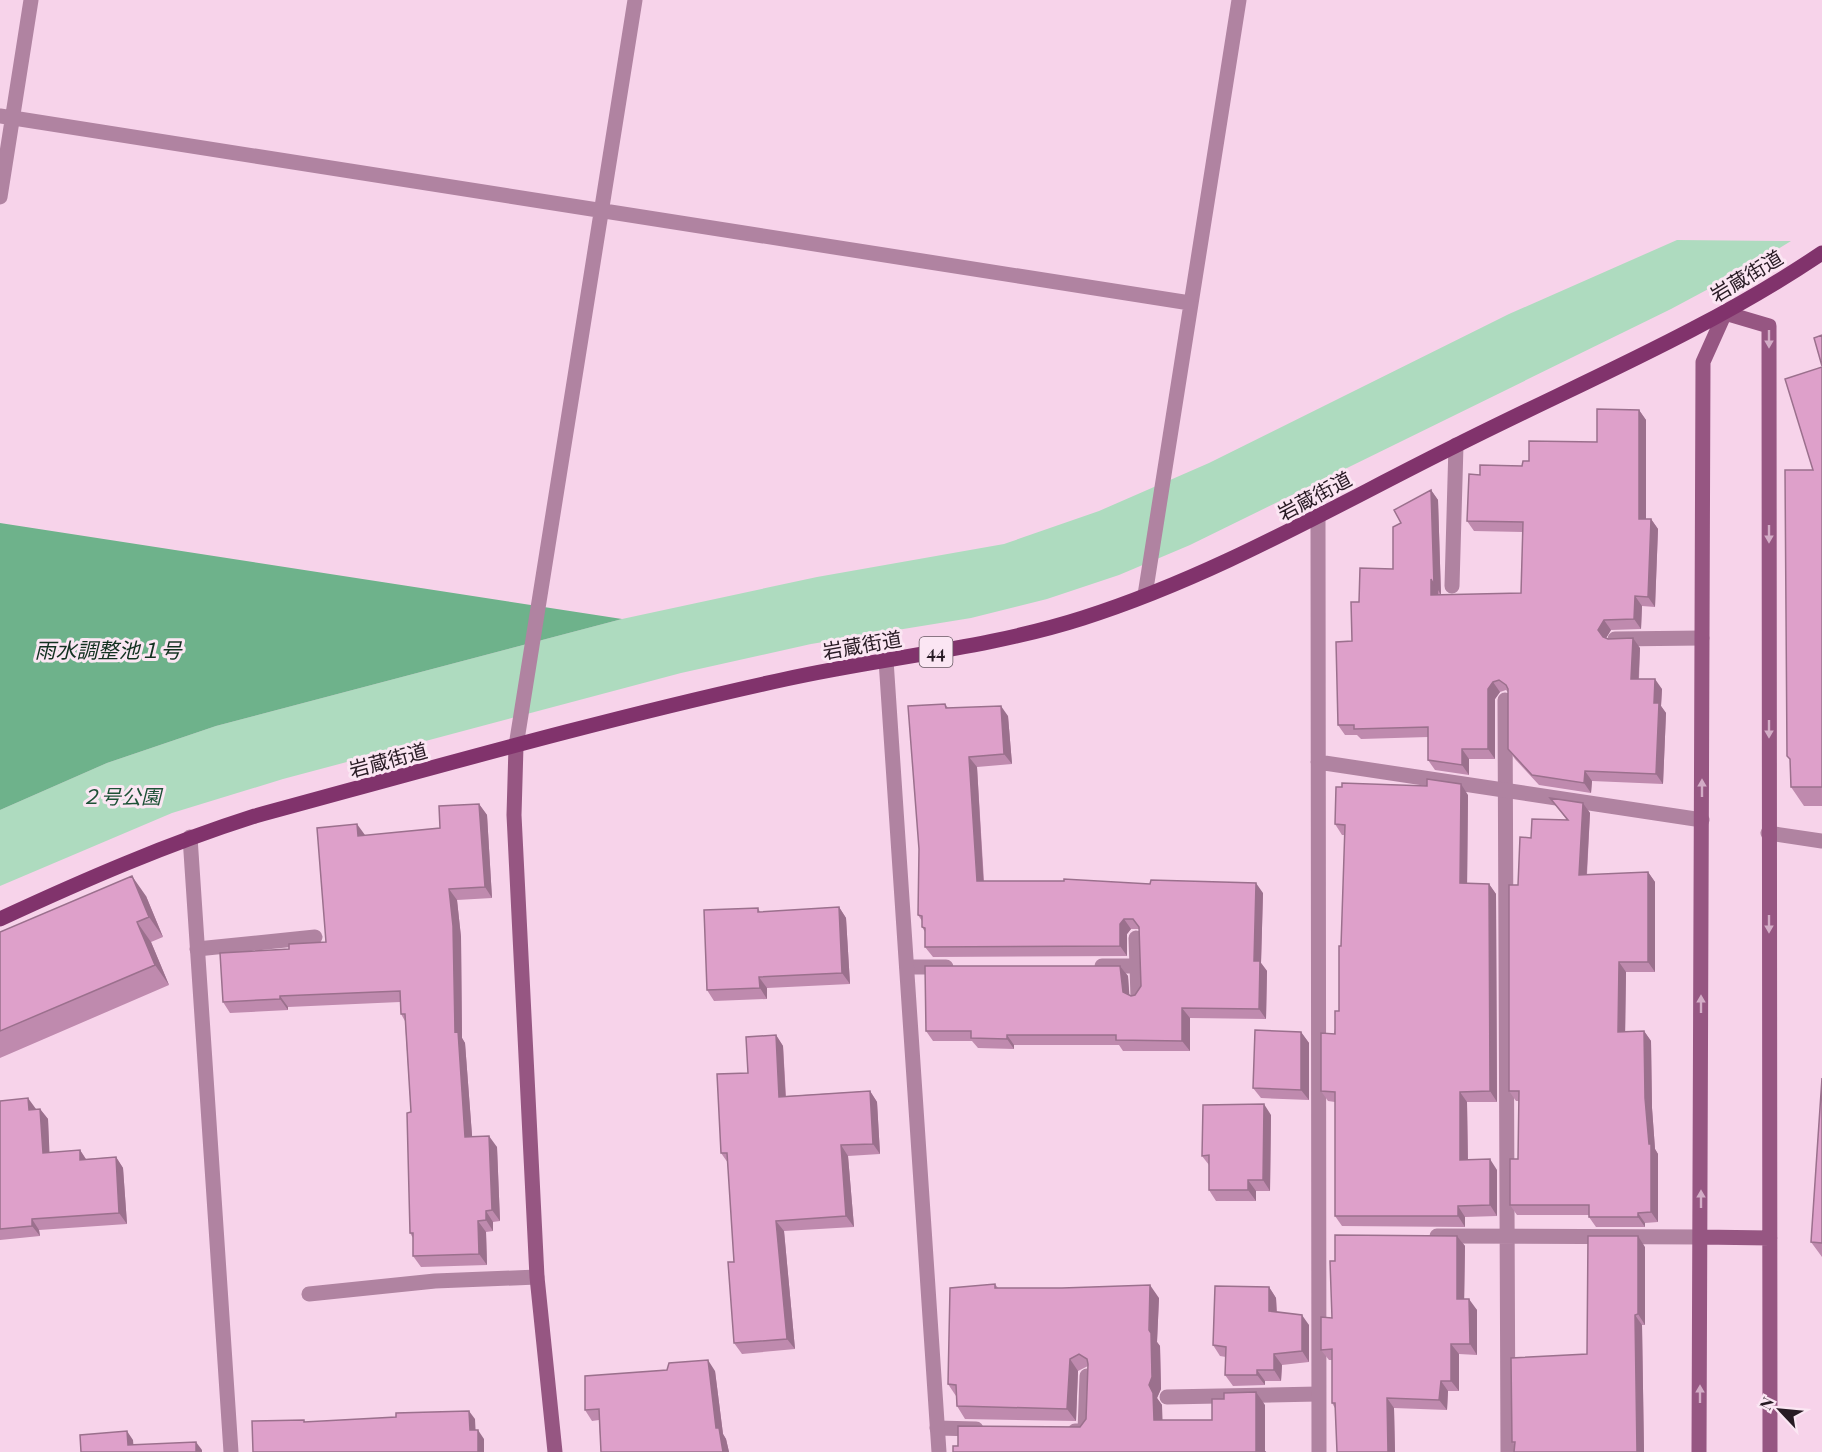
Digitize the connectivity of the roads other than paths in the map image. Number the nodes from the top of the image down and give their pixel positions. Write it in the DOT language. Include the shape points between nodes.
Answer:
graph roads {
  1 [pos="31,0"];
  2 [pos="635,0"];
  3 [pos="1239,0"];
  4 [pos="6,117"];
  5 [pos="0,197"];
  6 [pos="602,212"];
  7 [pos="1822,253"];
  8 [pos="1190,303"];
  9 [pos="1725,313"];
  10 [pos="1456,445"];
  11 [pos="1318,516"];
  12 [pos="1452,586"];
  13 [pos="1145,595"];
  14 [pos="1702,638"];
  15 [pos="1615,639"];
  16 [pos="886,660"];
  17 [pos="1505,700"];
  18 [pos="516,746"];
  19 [pos="1318,762"];
  20 [pos="1507,792"];
  21 [pos="1702,820"];
  22 [pos="1768,833"];
  23 [pos="190,837"];
  24 [pos="1822,841"];
  25 [pos="0,919"];
  26 [pos="315,937"];
  27 [pos="1136,938"];
  28 [pos="197,949"];
  29 [pos="1090,966"];
  30 [pos="1136,966"];
  31 [pos="907,967"];
  32 [pos="964,967"];
  33 [pos="1138,997"];
  34 [pos="1426,1236"];
  35 [pos="1508,1236"];
  36 [pos="1701,1237"];
  37 [pos="1770,1238"];
  38 [pos="537,1277"];
  39 [pos="309,1294"];
  40 [pos="1087,1376"];
  41 [pos="1318,1394"];
  42 [pos="1167,1397"];
  43 [pos="937,1428"];
  44 [pos="994,1430"];
  45 [pos="1062,1431"];
  46 [pos="231,1452"];
  47 [pos="555,1452"];
  48 [pos="939,1452"];
  49 [pos="1318,1452"];
  50 [pos="1508,1452"];
  51 [pos="1700,1452"];
  52 [pos="1770,1452"];
  1 -- 4 [label="street"];
  2 -- 6 [label="street"];
  3 -- 8 [label="street"];
  4 -- 5 [label="street"];
  4 -- 6 [label="street"];
  6 -- 8 [label="street"];
  6 -- 18 [label="street"];
  7 -- 9 [label="main road, 岩蔵街道 / 44"];
  8 -- 13 [label="street"];
  9 -- 10 [label="main road, 岩蔵街道 / 44"];
  9 -- 14 [label="street" via="1703,362"];
  9 -- 22 [label="street, one-way" via="1769,326"];
  10 -- 11 [label="main road, 岩蔵街道 / 44"];
  10 -- 12 [label="street"];
  11 -- 13 [label="main road, 岩蔵街道 / 44" via="1272,542"];
  11 -- 19 [label="street"];
  13 -- 16 [label="main road, 岩蔵街道 / 44" via="1031,633"];
  14 -- 15 [label="street"];
  21 -- 14 [label="street, one-way"];
  16 -- 18 [label="main road, 岩蔵街道 / 44" via="699,699"];
  16 -- 31 [label="street"];
  17 -- 20 [label="street"];
  18 -- 23 [label="main road, 岩蔵街道 / 44"];
  18 -- 38 [label="street" via="514,815"];
  19 -- 20 [label="street"];
  19 -- 41 [label="street" via="1325,1236"];
  20 -- 21 [label="street"];
  20 -- 35 [label="street"];
  36 -- 21 [label="street, one-way"];
  22 -- 24 [label="street"];
  22 -- 37 [label="street, one-way"];
  23 -- 25 [label="main road, 岩蔵街道 / 44" via="112,867"];
  23 -- 28 [label="street"];
  26 -- 28 [label="street"];
  27 -- 30 [label="street"];
  28 -- 46 [label="street"];
  29 -- 30 [label="street"];
  30 -- 33 [label="street"];
  31 -- 32 [label="street"];
  31 -- 43 [label="street"];
  34 -- 35 [label="street"];
  35 -- 36 [label="street"];
  35 -- 50 [label="street"];
  36 -- 37 [label="street"];
  51 -- 36 [label="street, one-way"];
  37 -- 52 [label="street"];
  38 -- 39 [label="street" via="435,1281"];
  38 -- 47 [label="street"];
  40 -- 45 [label="street" via="1085,1431"];
  41 -- 42 [label="street"];
  41 -- 49 [label="street"];
  43 -- 44 [label="street"];
  43 -- 48 [label="street"];
}
